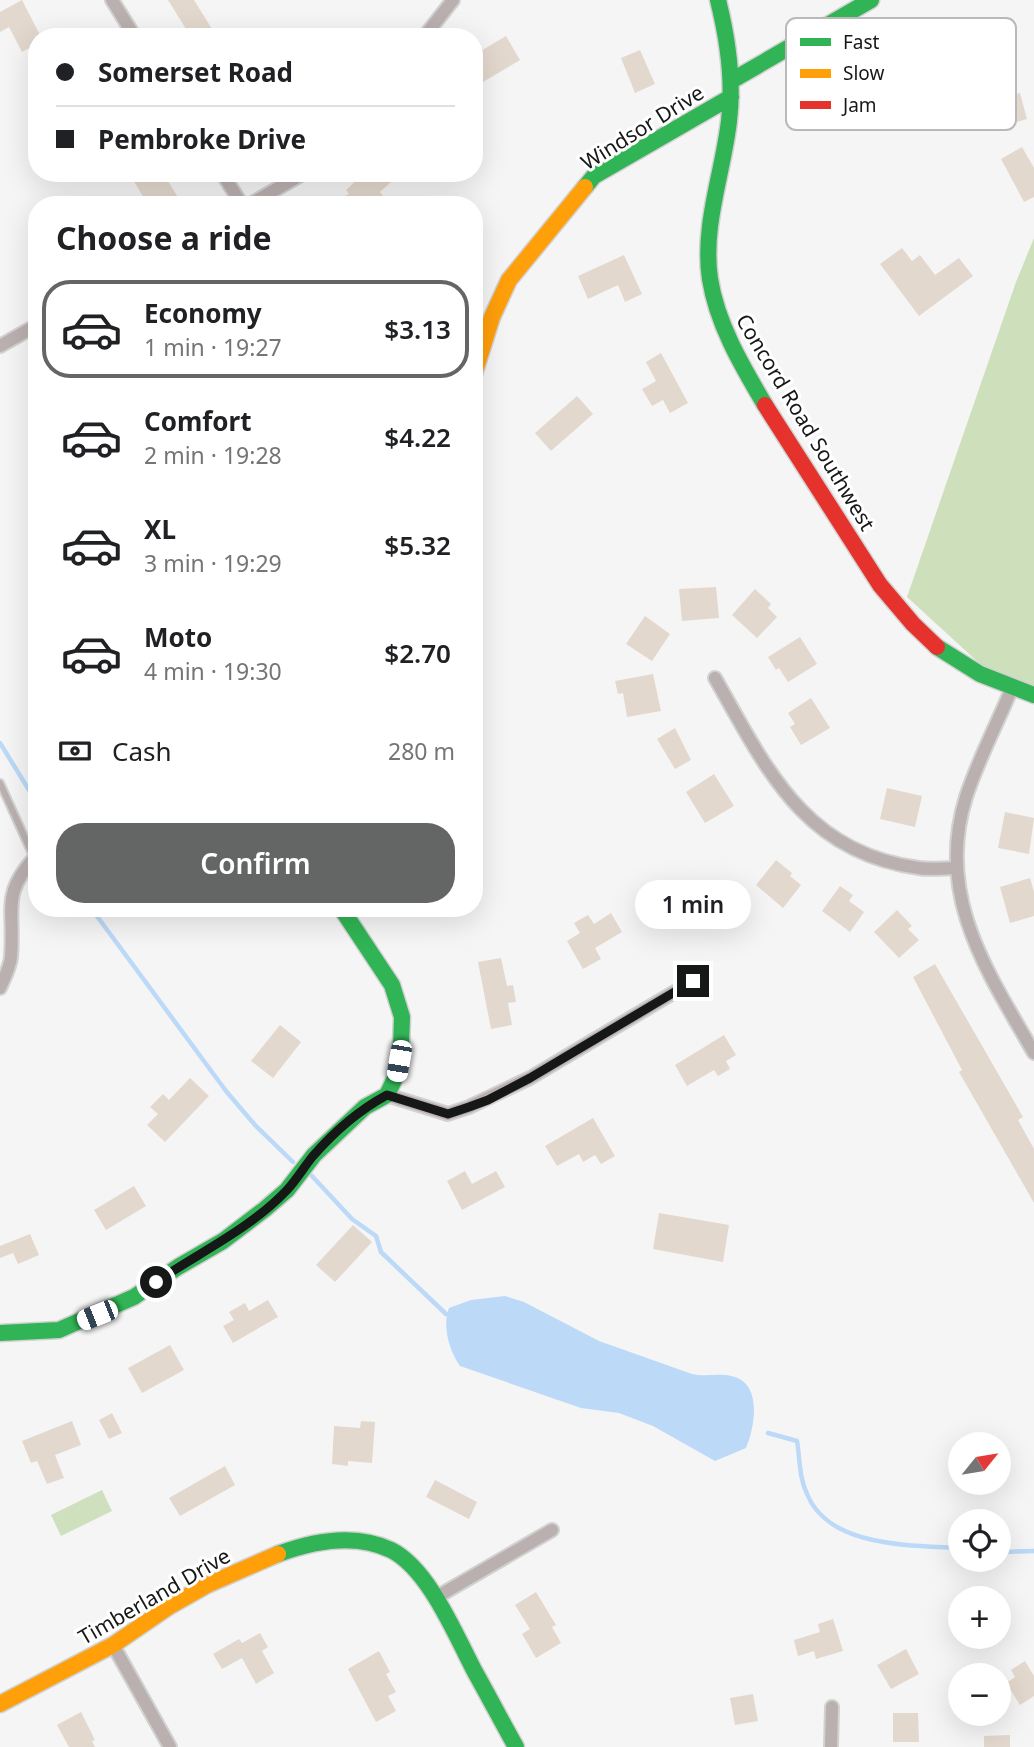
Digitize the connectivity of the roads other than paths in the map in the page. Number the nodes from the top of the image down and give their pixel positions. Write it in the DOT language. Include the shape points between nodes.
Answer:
graph roads {
  1 [pos="111,0"];
  2 [pos="453,0"];
  3 [pos="718,0"];
  4 [pos="871,0"];
  5 [pos="843,18"];
  6 [pos="129,28"];
  7 [pos="431,28"];
  8 [pos="786,54"];
  9 [pos="731,89"];
  10 [pos="289,182"];
  11 [pos="264,196"];
  12 [pos="28,330"];
  13 [pos="0,346"];
  14 [pos="483,346"];
  15 [pos="715,678"];
  16 [pos="1012,688"];
  17 [pos="1034,695"];
  18 [pos="0,783"];
  19 [pos="28,841"];
  20 [pos="28,864"];
  21 [pos="957,868"];
  22 [pos="347,917"];
  23 [pos="4,968"];
  24 [pos="693,981"];
  25 [pos="0,988"];
  26 [pos="1034,1053"];
  27 [pos="387,1095"];
  28 [pos="0,1333"];
  29 [pos="552,1530"];
  30 [pos="435,1598"];
  31 [pos="113,1645"];
  32 [pos="0,1704"];
  33 [pos="832,1707"];
  34 [pos="170,1747"];
  35 [pos="516,1747"];
  36 [pos="831,1747"];
  1 -- 6 [label="street"];
  2 -- 7 [label="street"];
  3 -- 9 [label="street, Concord Road Southwest"];
  4 -- 5 [label="street, Windsor Drive"];
  8 -- 9 [label="street, Windsor Drive"];
  9 -- 14 [label="street, Windsor Drive" via="594,176 509,280"];
  9 -- 16 [label="street, Concord Road Southwest" via="709,261 725,328 817,487 903,611 959,663"];
  10 -- 11 [label="street"];
  12 -- 13 [label="street"];
  15 -- 21 [label="street" via="776,783 800,812 857,851 876,858 919,869"];
  16 -- 17 [label="street, Concord Road Southwest"];
  16 -- 21 [label="street" via="966,797"];
  18 -- 19 [label="lane"];
  20 -- 23 [label="street" via="7,893 11,956"];
  21 -- 26 [label="street" via="971,936"];
  22 -- 27 [label="street" via="391,985 402,1017 396,1076"];
  23 -- 25 [label="street"];
  24 -- 27 [label="street" via="488,1100 448,1114"];
  27 -- 28 [label="street" via="365,1107 265,1209 134,1297 59,1330"];
  29 -- 30 [label="street"];
  30 -- 31 [label="street, Timberland Drive" via="391,1549 362,1540 315,1544 281,1552 212,1582"];
  30 -- 35 [label="street, Timberland Drive"];
  31 -- 32 [label="street, Timberland Drive"];
  31 -- 34 [label="street"];
  33 -- 36 [label="street"];
}
